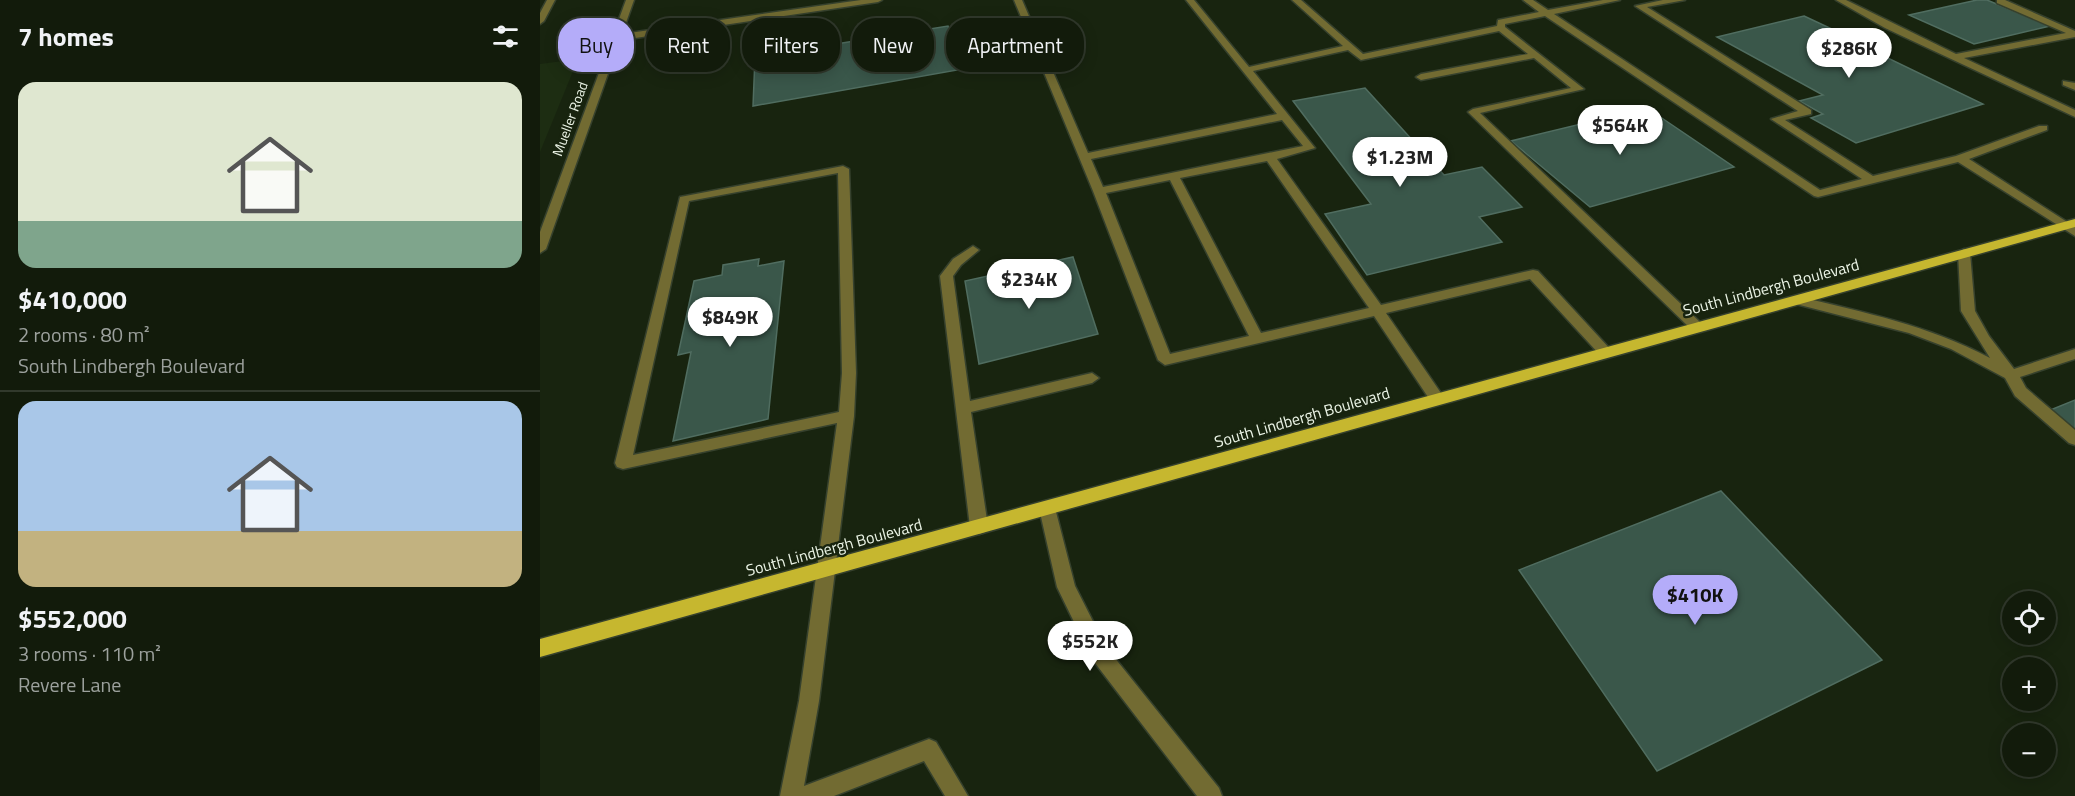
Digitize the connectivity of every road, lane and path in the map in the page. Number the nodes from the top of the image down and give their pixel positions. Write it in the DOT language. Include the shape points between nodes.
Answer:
graph roads {
  1 [pos="551,0"];
  2 [pos="630,0"];
  3 [pos="879,0"];
  4 [pos="1018,0"];
  5 [pos="1190,0"];
  6 [pos="1296,0"];
  7 [pos="1527,0"];
  8 [pos="1616,0"];
  9 [pos="1628,0"];
  10 [pos="1681,0"];
  11 [pos="1840,0"];
  12 [pos="2000,1"];
  13 [pos="1639,6"];
  14 [pos="1545,13"];
  15 [pos="623,18"];
  16 [pos="540,21"];
  17 [pos="1501,28"];
  18 [pos="2074,33"];
  19 [pos="634,35"];
  20 [pos="1349,47"];
  21 [pos="1535,55"];
  22 [pos="1956,57"];
  23 [pos="1247,70"];
  24 [pos="603,72"];
  25 [pos="1421,77"];
  26 [pos="2075,80"];
  27 [pos="2075,87"];
  28 [pos="2075,114"];
  29 [pos="1284,116"];
  30 [pos="2043,128"];
  31 [pos="1270,157"];
  32 [pos="1084,158"];
  33 [pos="1960,158"];
  34 [pos="1173,176"];
  35 [pos="1871,180"];
  36 [pos="1099,191"];
  37 [pos="2072,226"];
  38 [pos="540,249"];
  39 [pos="973,250"];
  40 [pos="1964,253"];
  41 [pos="1797,300"];
  42 [pos="1377,310"];
  43 [pos="1697,327"];
  44 [pos="1257,338"];
  45 [pos="1606,353"];
  46 [pos="2075,354"];
  47 [pos="2011,375"];
  48 [pos="1092,378"];
  49 [pos="1437,399"];
  50 [pos="964,408"];
  51 [pos="846,416"];
  52 [pos="2075,439"];
  53 [pos="1047,508"];
  54 [pos="979,527"];
  55 [pos="828,568"];
  56 [pos="540,648"];
  57 [pos="791,796"];
  58 [pos="806,796"];
  59 [pos="957,796"];
  60 [pos="1211,796"];
  1 -- 16 [label="street"];
  2 -- 15 [label="street, Mueller Road"];
  3 -- 19 [label="street"];
  4 -- 32 [label="street"];
  5 -- 23 [label="street"];
  6 -- 20 [label="street"];
  7 -- 14 [label="street"];
  8 -- 14 [label="street"];
  9 -- 13 [label="street"];
  10 -- 13 [label="street"];
  11 -- 22 [label="street"];
  12 -- 18 [label="street"];
  13 -- 35 [label="street" via="1807,112 1776,119"];
  14 -- 17 [label="street" via="1501,21"];
  14 -- 35 [label="street" via="1818,194"];
  17 -- 20 [label="street" via="1361,57"];
  17 -- 21 [label="street"];
  18 -- 22 [label="street"];
  20 -- 23 [label="street"];
  21 -- 25 [label="street"];
  21 -- 43 [label="street" via="1580,89 1473,112"];
  22 -- 28 [label="street"];
  23 -- 29 [label="street"];
  24 -- 38 [label="street, Mueller Road"];
  26 -- 27 [label="street" via="2066,82"];
  29 -- 31 [label="street" via="1310,148"];
  29 -- 32 [label="street"];
  30 -- 33 [label="street"];
  31 -- 34 [label="street"];
  31 -- 42 [label="street"];
  32 -- 36 [label="street"];
  33 -- 35 [label="street"];
  33 -- 37 [label="street"];
  34 -- 36 [label="street"];
  34 -- 44 [label="street"];
  36 -- 44 [label="street" via="1165,360"];
  37 -- 40 [label="main road, South Lindbergh Boulevard"];
  39 -- 50 [label="street" via="946,276"];
  40 -- 41 [label="main road, South Lindbergh Boulevard"];
  40 -- 47 [label="street" via="1968,311 1983,339"];
  41 -- 43 [label="main road, South Lindbergh Boulevard"];
  41 -- 47 [label="street" via="1913,329"];
  42 -- 44 [label="street"];
  42 -- 45 [label="street" via="1533,274"];
  42 -- 49 [label="street"];
  43 -- 45 [label="main road, South Lindbergh Boulevard"];
  45 -- 49 [label="main road, South Lindbergh Boulevard"];
  46 -- 47 [label="street"];
  47 -- 52 [label="street" via="2020,392"];
  48 -- 50 [label="street"];
  49 -- 53 [label="main road, South Lindbergh Boulevard"];
  50 -- 54 [label="street"];
  51 -- 51 [label="street" via="849,373 843,169 684,199 623,463"];
  51 -- 55 [label="street"];
  53 -- 54 [label="main road, South Lindbergh Boulevard"];
  53 -- 60 [label="street" via="1066,587 1099,653"];
  54 -- 55 [label="main road, South Lindbergh Boulevard"];
  55 -- 56 [label="main road, South Lindbergh Boulevard"];
  55 -- 57 [label="street"];
  58 -- 59 [label="street" via="929,749"];
}
